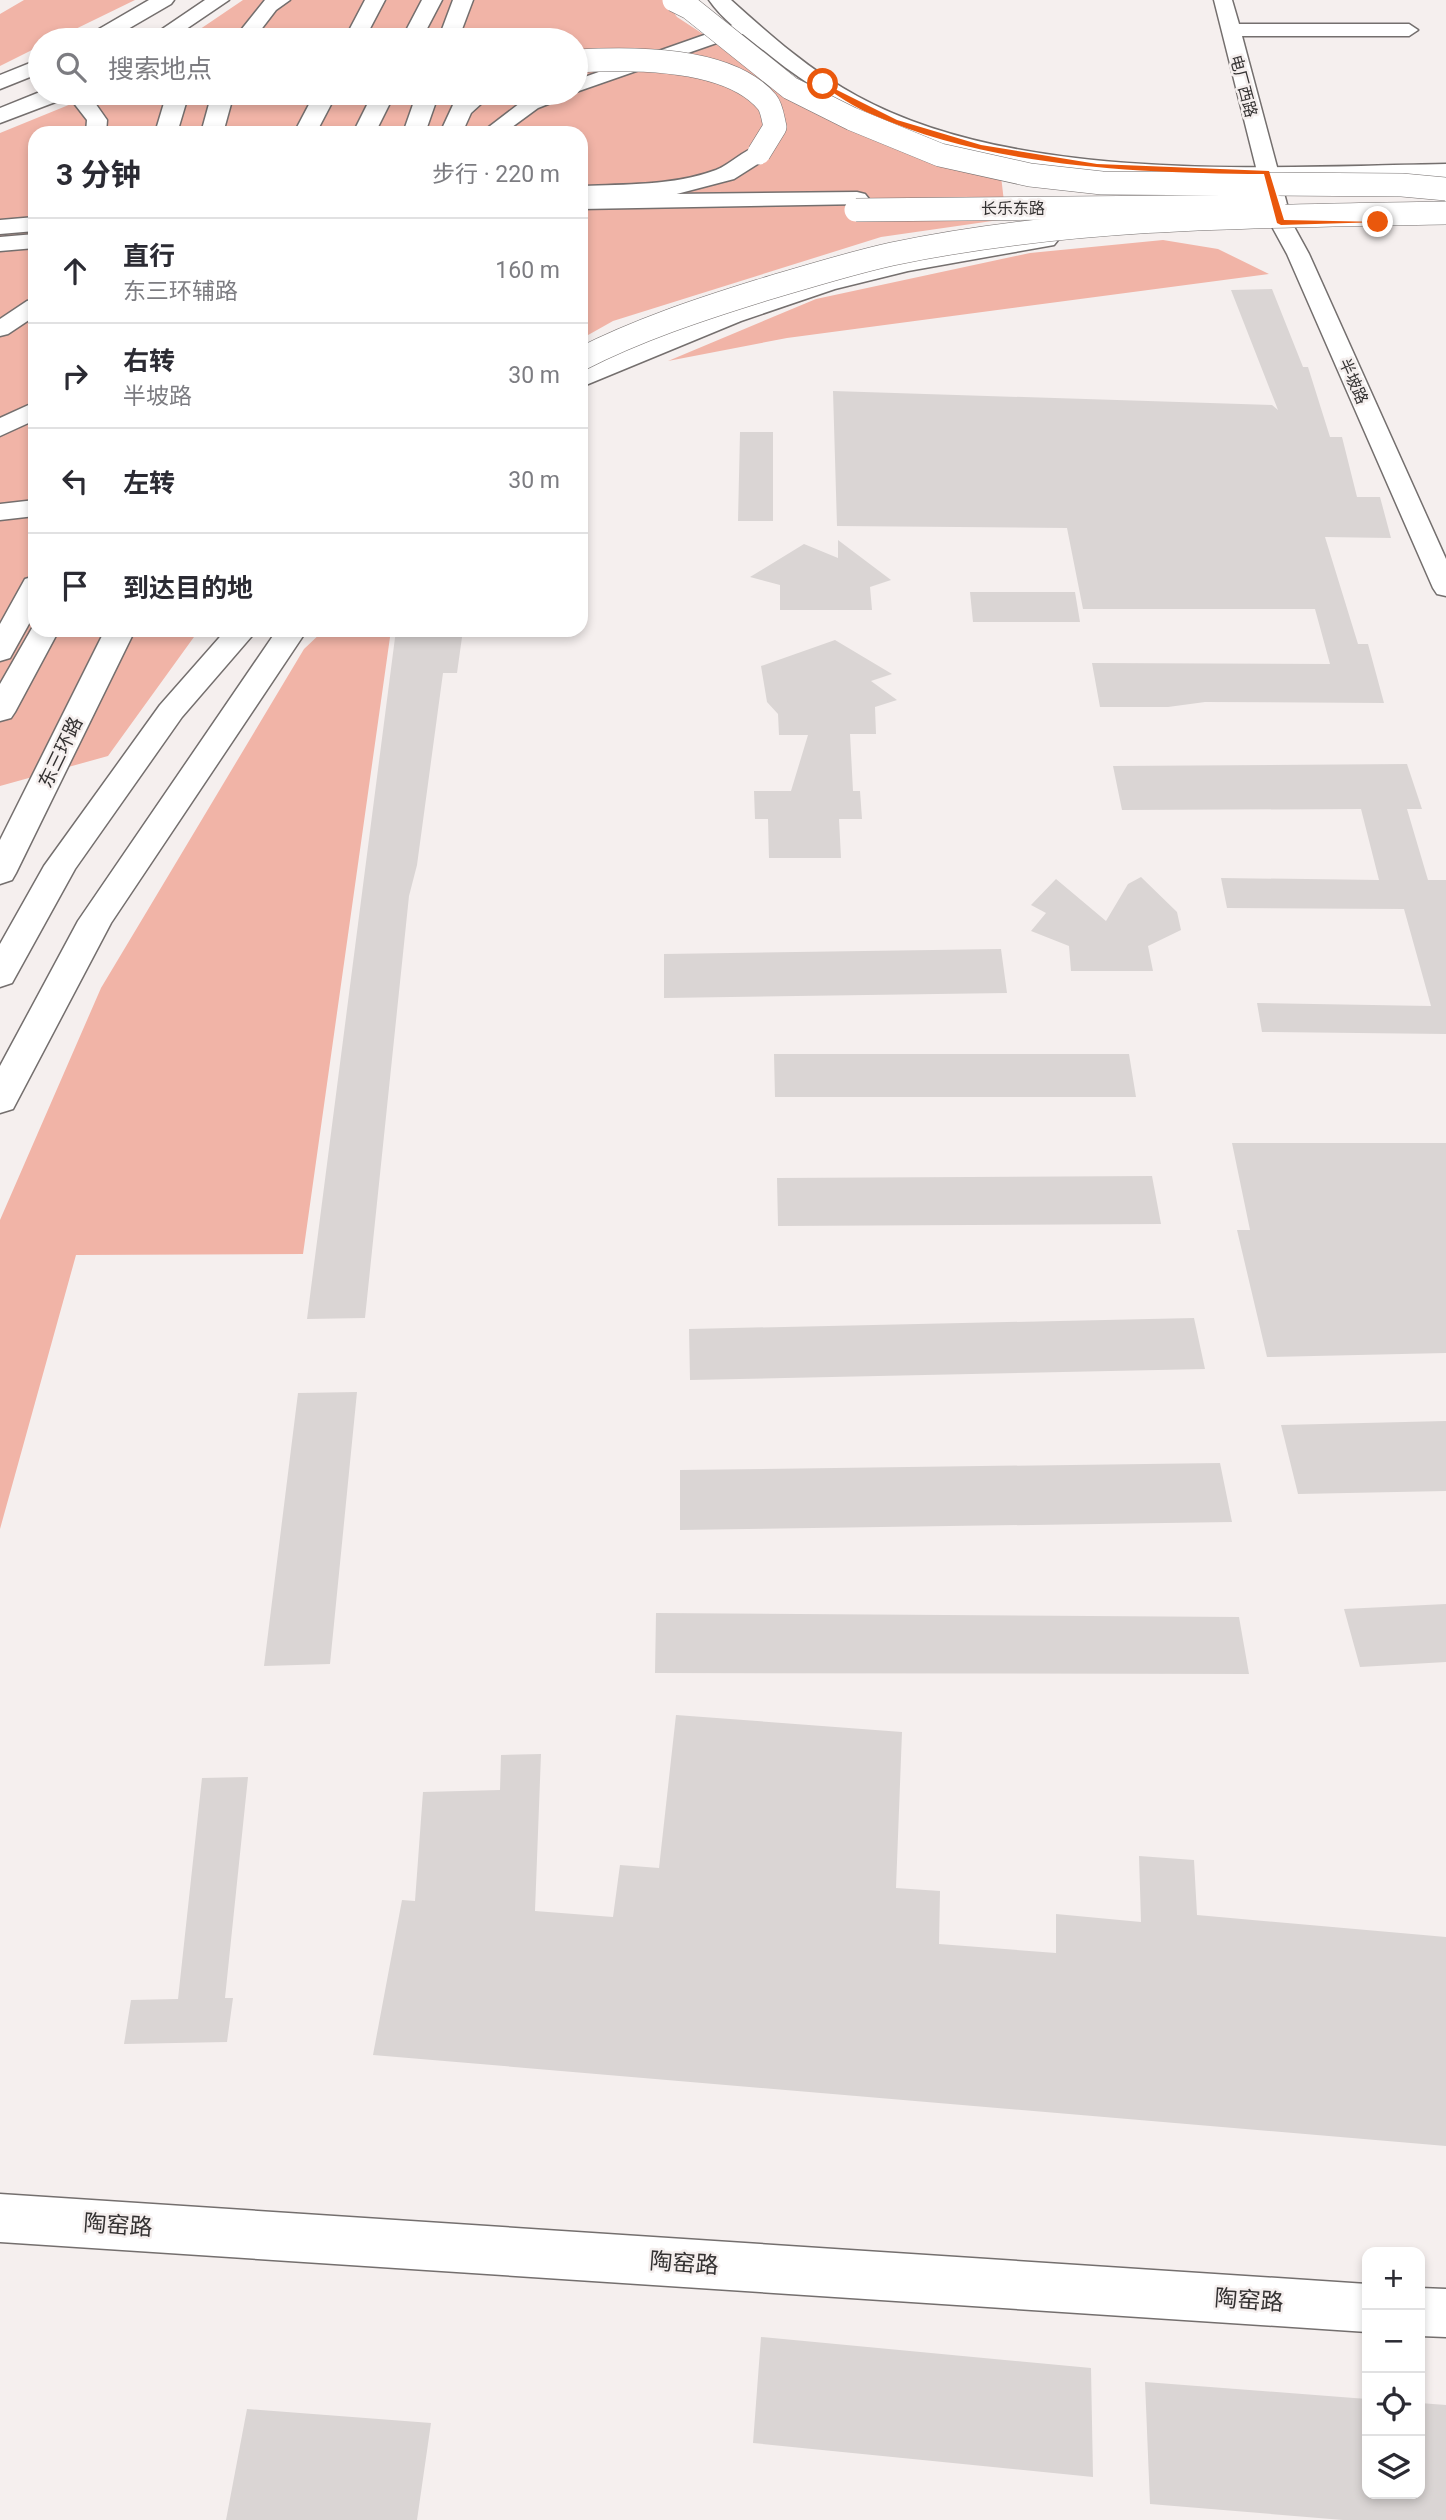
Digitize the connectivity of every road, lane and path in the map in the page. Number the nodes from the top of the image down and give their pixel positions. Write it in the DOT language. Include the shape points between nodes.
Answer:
graph roads {
  1 [pos="164,0"];
  2 [pos="219,0"];
  3 [pos="236,0"];
  4 [pos="280,0"];
  5 [pos="375,0"];
  6 [pos="432,0"];
  7 [pos="463,0"];
  8 [pos="719,0"];
  9 [pos="1223,0"];
  10 [pos="682,3"];
  11 [pos="747,26"];
  12 [pos="115,28"];
  13 [pos="175,28"];
  14 [pos="211,28"];
  15 [pos="252,28"];
  16 [pos="360,28"];
  17 [pos="417,28"];
  18 [pos="452,28"];
  19 [pos="1230,30"];
  20 [pos="1409,30"];
  21 [pos="588,61"];
  22 [pos="28,74"];
  23 [pos="588,82"];
  24 [pos="0,83"];
  25 [pos="28,105"];
  26 [pos="87,105"];
  27 [pos="174,105"];
  28 [pos="220,105"];
  29 [pos="320,105"];
  30 [pos="378,105"];
  31 [pos="424,105"];
  32 [pos="466,105"];
  33 [pos="530,105"];
  34 [pos="0,116"];
  35 [pos="97,126"];
  36 [pos="168,126"];
  37 [pos="214,126"];
  38 [pos="309,126"];
  39 [pos="368,126"];
  40 [pos="417,126"];
  41 [pos="454,126"];
  42 [pos="501,126"];
  43 [pos="1446,171"];
  44 [pos="1266,172"];
  45 [pos="1446,189"];
  46 [pos="588,193"];
  47 [pos="1446,194"];
  48 [pos="1446,204"];
  49 [pos="588,210"];
  50 [pos="588,210"];
  51 [pos="1446,212"];
  52 [pos="1446,221"];
  53 [pos="1281,223"];
  54 [pos="28,225"];
  55 [pos="0,228"];
  56 [pos="28,236"];
  57 [pos="0,238"];
  58 [pos="28,242"];
  59 [pos="0,244"];
  60 [pos="28,311"];
  61 [pos="0,329"];
  62 [pos="588,356"];
  63 [pos="588,376"];
  64 [pos="28,414"];
  65 [pos="0,428"];
  66 [pos="28,510"];
  67 [pos="0,512"];
  68 [pos="1446,588"];
  69 [pos="28,598"];
  70 [pos="40,637"];
  71 [pos="117,637"];
  72 [pos="236,637"];
  73 [pos="287,637"];
  74 [pos="0,652"];
  75 [pos="0,712"];
  76 [pos="0,873"];
  77 [pos="0,975"];
  78 [pos="0,1100"];
  79 [pos="0,2218"];
  80 [pos="1362,2308"];
  81 [pos="1425,2312"];
  82 [pos="1446,2314"];
  1 -- 12 [label="main road"];
  2 -- 13 [label="main road"];
  3 -- 14 [label="main road"];
  4 -- 15 [label="main road" via="269,6"];
  5 -- 16 [label="main road"];
  6 -- 17 [label="main road"];
  7 -- 18 [label="main road"];
  8 -- 11 [label="main road"];
  9 -- 19 [label="street, 电厂西路"];
  10 -- 45 [label="main road, bridge" via="790,88 940,155 1030,175 1102,183"];
  11 -- 23 [label="street"];
  11 -- 44 [label="main road" via="847,99 894,121 954,140 1097,166"];
  19 -- 20 [label="street"];
  19 -- 44 [label="street, 电厂西路"];
  21 -- 46 [label="main road, bridge" via="650,59 723,75 768,103 775,128 759,153 726,174 669,189"];
  22 -- 24 [label="main road"];
  25 -- 34 [label="main road"];
  26 -- 35 [label="street"];
  27 -- 36 [label="main road"];
  28 -- 37 [label="main road"];
  29 -- 38 [label="main road"];
  30 -- 39 [label="main road"];
  31 -- 40 [label="main road"];
  32 -- 41 [label="main road"];
  33 -- 42 [label="street"];
  43 -- 44 [label="main road"];
  44 -- 53 [label="street, 半坡路"];
  47 -- 49 [label="main road, 长乐东路"];
  48 -- 50 [label="main road, 长乐东路, bridge"];
  51 -- 62 [label="main road, bridge" via="1209,217 1075,228 912,250 687,314"];
  52 -- 53 [label="main road"];
  53 -- 63 [label="main road" via="1102,232 952,256 826,284 704,326"];
  53 -- 68 [label="street, 半坡路"];
  54 -- 55 [label="main road"];
  56 -- 57 [label="main road"];
  58 -- 59 [label="main road"];
  60 -- 61 [label="street"];
  64 -- 65 [label="main road"];
  66 -- 67 [label="main road"];
  69 -- 74 [label="main road"];
  70 -- 75 [label="main road"];
  71 -- 76 [label="main road, 东三环路"];
  72 -- 77 [label="main road" via="171,711 60,866"];
  73 -- 78 [label="main road" via="95,920"];
  79 -- 80 [label="street, 陶窑路"];
  81 -- 82 [label="street"];
}
